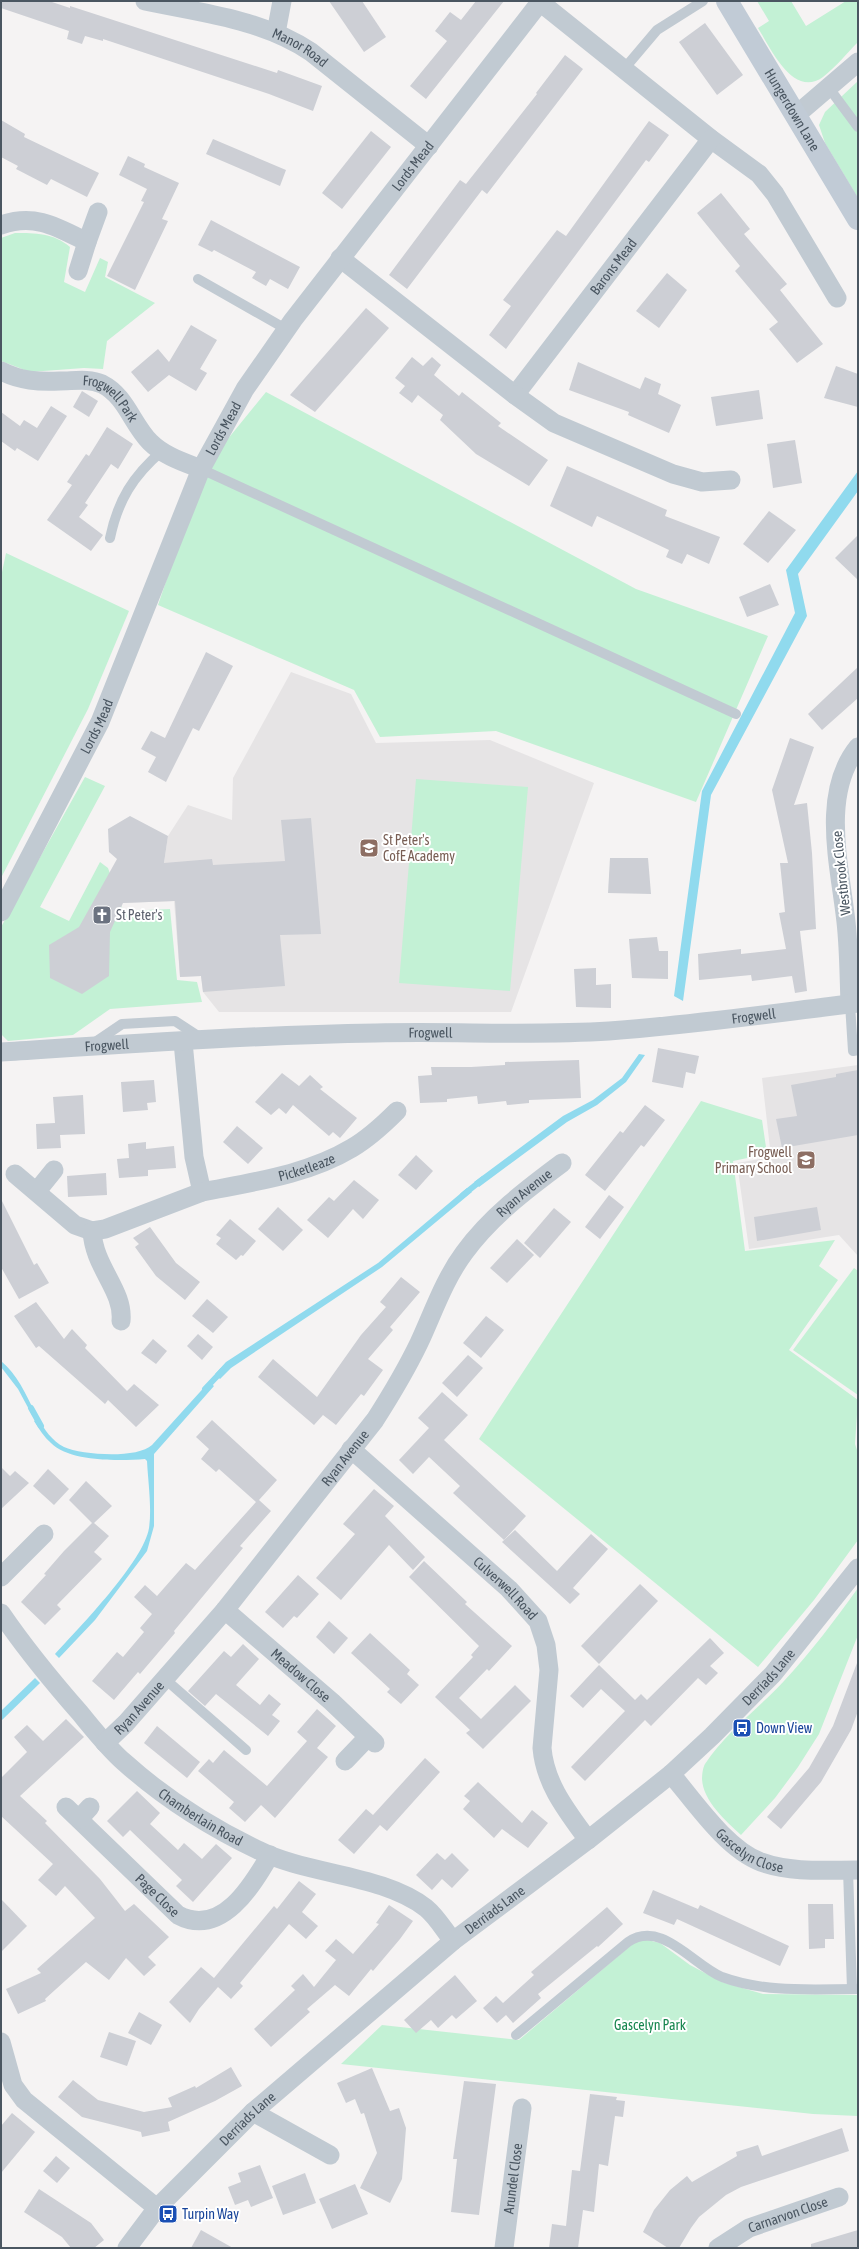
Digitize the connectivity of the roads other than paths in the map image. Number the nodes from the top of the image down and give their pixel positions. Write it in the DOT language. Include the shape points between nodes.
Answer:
graph roads {
  1 [pos="145,1"];
  2 [pos="282,1"];
  3 [pos="703,1"];
  4 [pos="727,1"];
  5 [pos="541,2"];
  6 [pos="276,33"];
  7 [pos="858,62"];
  8 [pos="624,68"];
  9 [pos="829,88"];
  10 [pos="795,116"];
  11 [pos="858,127"];
  12 [pos="711,139"];
  13 [pos="429,146"];
  14 [pos="98,212"];
  15 [pos="858,219"];
  16 [pos="1,225"];
  17 [pos="87,242"];
  18 [pos="340,258"];
  19 [pos="78,271"];
  20 [pos="198,279"];
  21 [pos="838,298"];
  22 [pos="286,329"];
  23 [pos="1,371"];
  24 [pos="515,395"];
  25 [pos="162,451"];
  26 [pos="201,469"];
  27 [pos="731,479"];
  28 [pos="110,538"];
  29 [pos="736,714"];
  30 [pos="858,747"];
  31 [pos="1,912"];
  32 [pos="854,1004"];
  33 [pos="204,1040"];
  34 [pos="183,1042"];
  35 [pos="91,1046"];
  36 [pos="858,1050"];
  37 [pos="1,1052"];
  38 [pos="397,1111"];
  39 [pos="562,1163"];
  40 [pos="54,1170"];
  41 [pos="15,1174"];
  42 [pos="36,1191"];
  43 [pos="202,1192"];
  44 [pos="92,1231"];
  45 [pos="121,1321"];
  46 [pos="351,1449"];
  47 [pos="44,1534"];
  48 [pos="858,1568"];
  49 [pos="1,1577"];
  50 [pos="225,1610"];
  51 [pos="1,1614"];
  52 [pos="165,1679"];
  53 [pos="105,1742"];
  54 [pos="246,1750"];
  55 [pos="345,1761"];
  56 [pos="671,1774"];
  57 [pos="78,1811"];
  58 [pos="588,1840"];
  59 [pos="270,1855"];
  60 [pos="853,1870"];
  61 [pos="453,1941"];
  62 [pos="855,1989"];
  63 [pos="516,2035"];
  64 [pos="1,2042"];
  65 [pos="253,2112"];
  66 [pos="525,2119"];
  67 [pos="330,2154"];
  68 [pos="839,2197"];
  69 [pos="157,2208"];
  70 [pos="127,2248"];
  71 [pos="504,2248"];
  72 [pos="718,2248"];
  1 -- 6 [label="street, Manor Road" via="216,15"];
  2 -- 6 [label="street"];
  3 -- 8 [label="lane" via="657,30"];
  4 -- 10 [label="main road, Hungerdown Lane"];
  5 -- 8 [label="street"];
  5 -- 13 [label="street, Lords Mead"];
  6 -- 13 [label="street, Manor Road" via="311,52"];
  7 -- 9 [label="street"];
  8 -- 12 [label="street"];
  9 -- 10 [label="street"];
  9 -- 11 [label="lane"];
  10 -- 15 [label="main road, Hungerdown Lane"];
  12 -- 21 [label="street" via="767,182"];
  12 -- 24 [label="street, Barons Mead"];
  13 -- 18 [label="street, Lords Mead"];
  14 -- 17 [label="street"];
  16 -- 17 [label="street" via="15,220 36,220"];
  17 -- 19 [label="street"];
  18 -- 22 [label="street, Lords Mead"];
  18 -- 24 [label="street"];
  20 -- 22 [label="lane"];
  22 -- 26 [label="street, Lords Mead" via="245,389"];
  23 -- 25 [label="street, Frogwell Park" via="32,382 89,380 103,385 121,400 146,438"];
  24 -- 27 [label="street" via="554,423 673,474 702,482"];
  25 -- 26 [label="street, Frogwell Park"];
  25 -- 28 [label="lane" via="136,476 129,487"];
  26 -- 29 [label="lane"];
  26 -- 31 [label="street, Lords Mead" via="100,722"];
  30 -- 32 [label="street, Westbrook Close" via="841,776 835,809"];
  32 -- 33 [label="street, Frogwell" via="611,1031 497,1035 376,1033"];
  32 -- 36 [label="lane" via="853,1051"];
  33 -- 34 [label="street, Frogwell"];
  33 -- 35 [label="lane" via="175,1021 122,1024"];
  34 -- 35 [label="street, Frogwell"];
  34 -- 43 [label="street" via="194,1157"];
  35 -- 37 [label="street, Frogwell"];
  38 -- 43 [label="street, Picketleaze" via="363,1141 324,1162 282,1175"];
  39 -- 46 [label="street, Ryan Avenue" via="519,1196 487,1226 463,1254 447,1281 397,1387"];
  40 -- 42 [label="street"];
  41 -- 42 [label="street"];
  42 -- 44 [label="street" via="75,1224"];
  43 -- 44 [label="street, Picketleaze" via="106,1229"];
  44 -- 45 [label="street" via="97,1257 121,1305"];
  46 -- 50 [label="street, Ryan Avenue"];
  46 -- 58 [label="street, Culverwell Road" via="503,1584 538,1621 546,1645 549,1670 543,1761 555,1792"];
  47 -- 49 [label="street" via="23,1546"];
  48 -- 56 [label="street, Derriads Lane" via="773,1674"];
  50 -- 52 [label="street, Ryan Avenue"];
  50 -- 55 [label="street, Meadow Close" via="332,1702 371,1740"];
  51 -- 53 [label="street, Chamberlain Road" via="37,1662"];
  52 -- 53 [label="street, Ryan Avenue" via="126,1723"];
  52 -- 54 [label="lane"];
  53 -- 59 [label="street, Chamberlain Road" via="143,1778 182,1807 204,1822"];
  56 -- 58 [label="street, Derriads Lane"];
  56 -- 60 [label="street, Gascelyn Close" via="720,1832 752,1858 783,1868"];
  57 -- 59 [label="street, Page Close" via="178,1915 189,1921 208,1920 234,1906 254,1883"];
  58 -- 61 [label="street, Derriads Lane"];
  59 -- 61 [label="street, Chamberlain Road" via="377,1886 408,1898 432,1914"];
  60 -- 62 [label="lane"];
  61 -- 65 [label="street, Derriads Lane"];
  62 -- 63 [label="lane" via="763,1988 721,1976 665,1941 646,1935 628,1942"];
  64 -- 69 [label="street" via="13,2085 24,2100"];
  65 -- 67 [label="street" via="314,2137"];
  65 -- 69 [label="street, Derriads Lane"];
  66 -- 71 [label="street, Arundel Close"];
  68 -- 72 [label="street, Carnarvon Close" via="749,2228"];
  69 -- 70 [label="street, Derriads Lane"];
}
